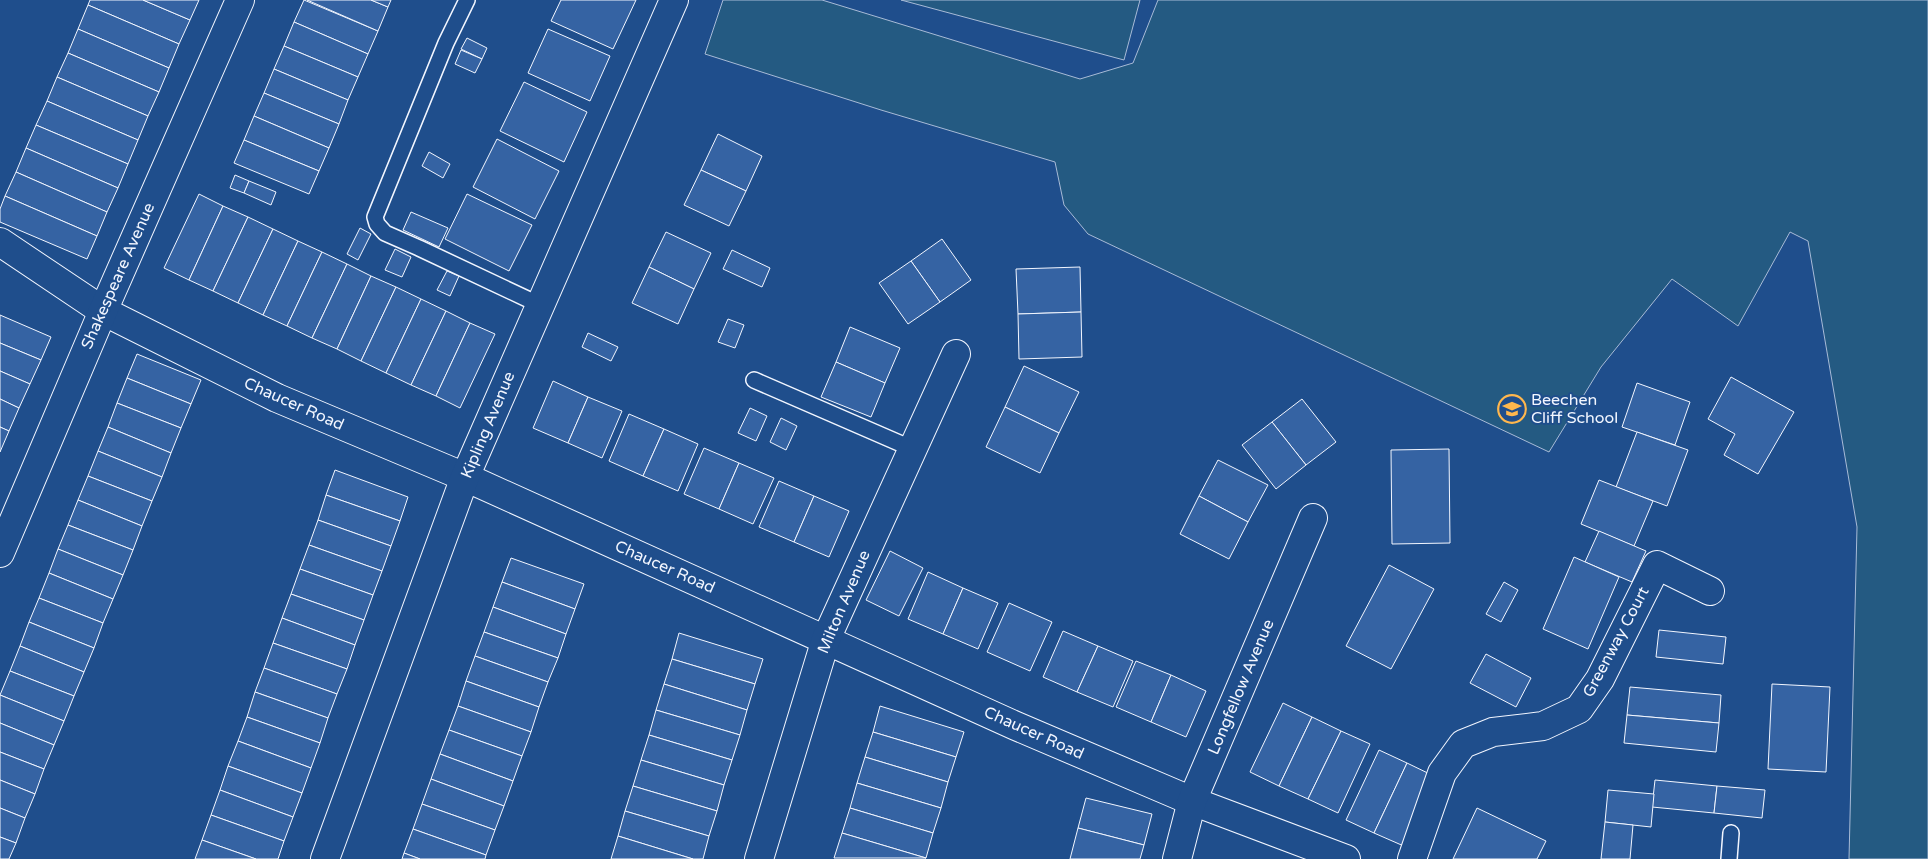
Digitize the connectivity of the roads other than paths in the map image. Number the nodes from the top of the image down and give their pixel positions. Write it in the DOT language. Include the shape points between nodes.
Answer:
graph roads {
  1 [pos="240,0"];
  2 [pos="467,0"];
  3 [pos="674,0"];
  4 [pos="0,242"];
  5 [pos="540,305"];
  6 [pos="103,311"];
  7 [pos="956,354"];
  8 [pos="754,380"];
  9 [pos="913,449"];
  10 [pos="465,477"];
  11 [pos="1313,518"];
  12 [pos="0,553"];
  13 [pos="1710,591"];
  14 [pos="826,639"];
  15 [pos="1192,801"];
  16 [pos="1731,833"];
  17 [pos="326,859"];
  18 [pos="759,859"];
  19 [pos="1177,859"];
  20 [pos="1346,859"];
  21 [pos="1412,859"];
  22 [pos="1729,859"];
  1 -- 6 [label="street, Shakespeare Avenue"];
  2 -- 5 [label="lane" via="446,43 375,217 385,234"];
  3 -- 5 [label="street, Kipling Avenue"];
  4 -- 6 [label="street, Chaucer Road"];
  5 -- 10 [label="street, Kipling Avenue"];
  6 -- 10 [label="street, Chaucer Road" via="277,398"];
  6 -- 12 [label="street, Shakespeare Avenue"];
  7 -- 9 [label="street, Milton Avenue"];
  8 -- 9 [label="lane"];
  9 -- 14 [label="street, Milton Avenue"];
  10 -- 14 [label="street, Chaucer Road"];
  10 -- 17 [label="street, Kipling Avenue"];
  11 -- 15 [label="street, Longfellow Avenue"];
  13 -- 21 [label="street, Greenway Court" via="1657,565 1600,679 1578,709 1544,726 1493,732 1463,744 1442,773"];
  14 -- 15 [label="street, Chaucer Road" via="1016,726"];
  14 -- 18 [label="street, Milton Avenue"];
  15 -- 19 [label="street, Longfellow Avenue"];
  15 -- 20 [label="street, Chaucer Road"];
  16 -- 22 [label="lane"];
}
